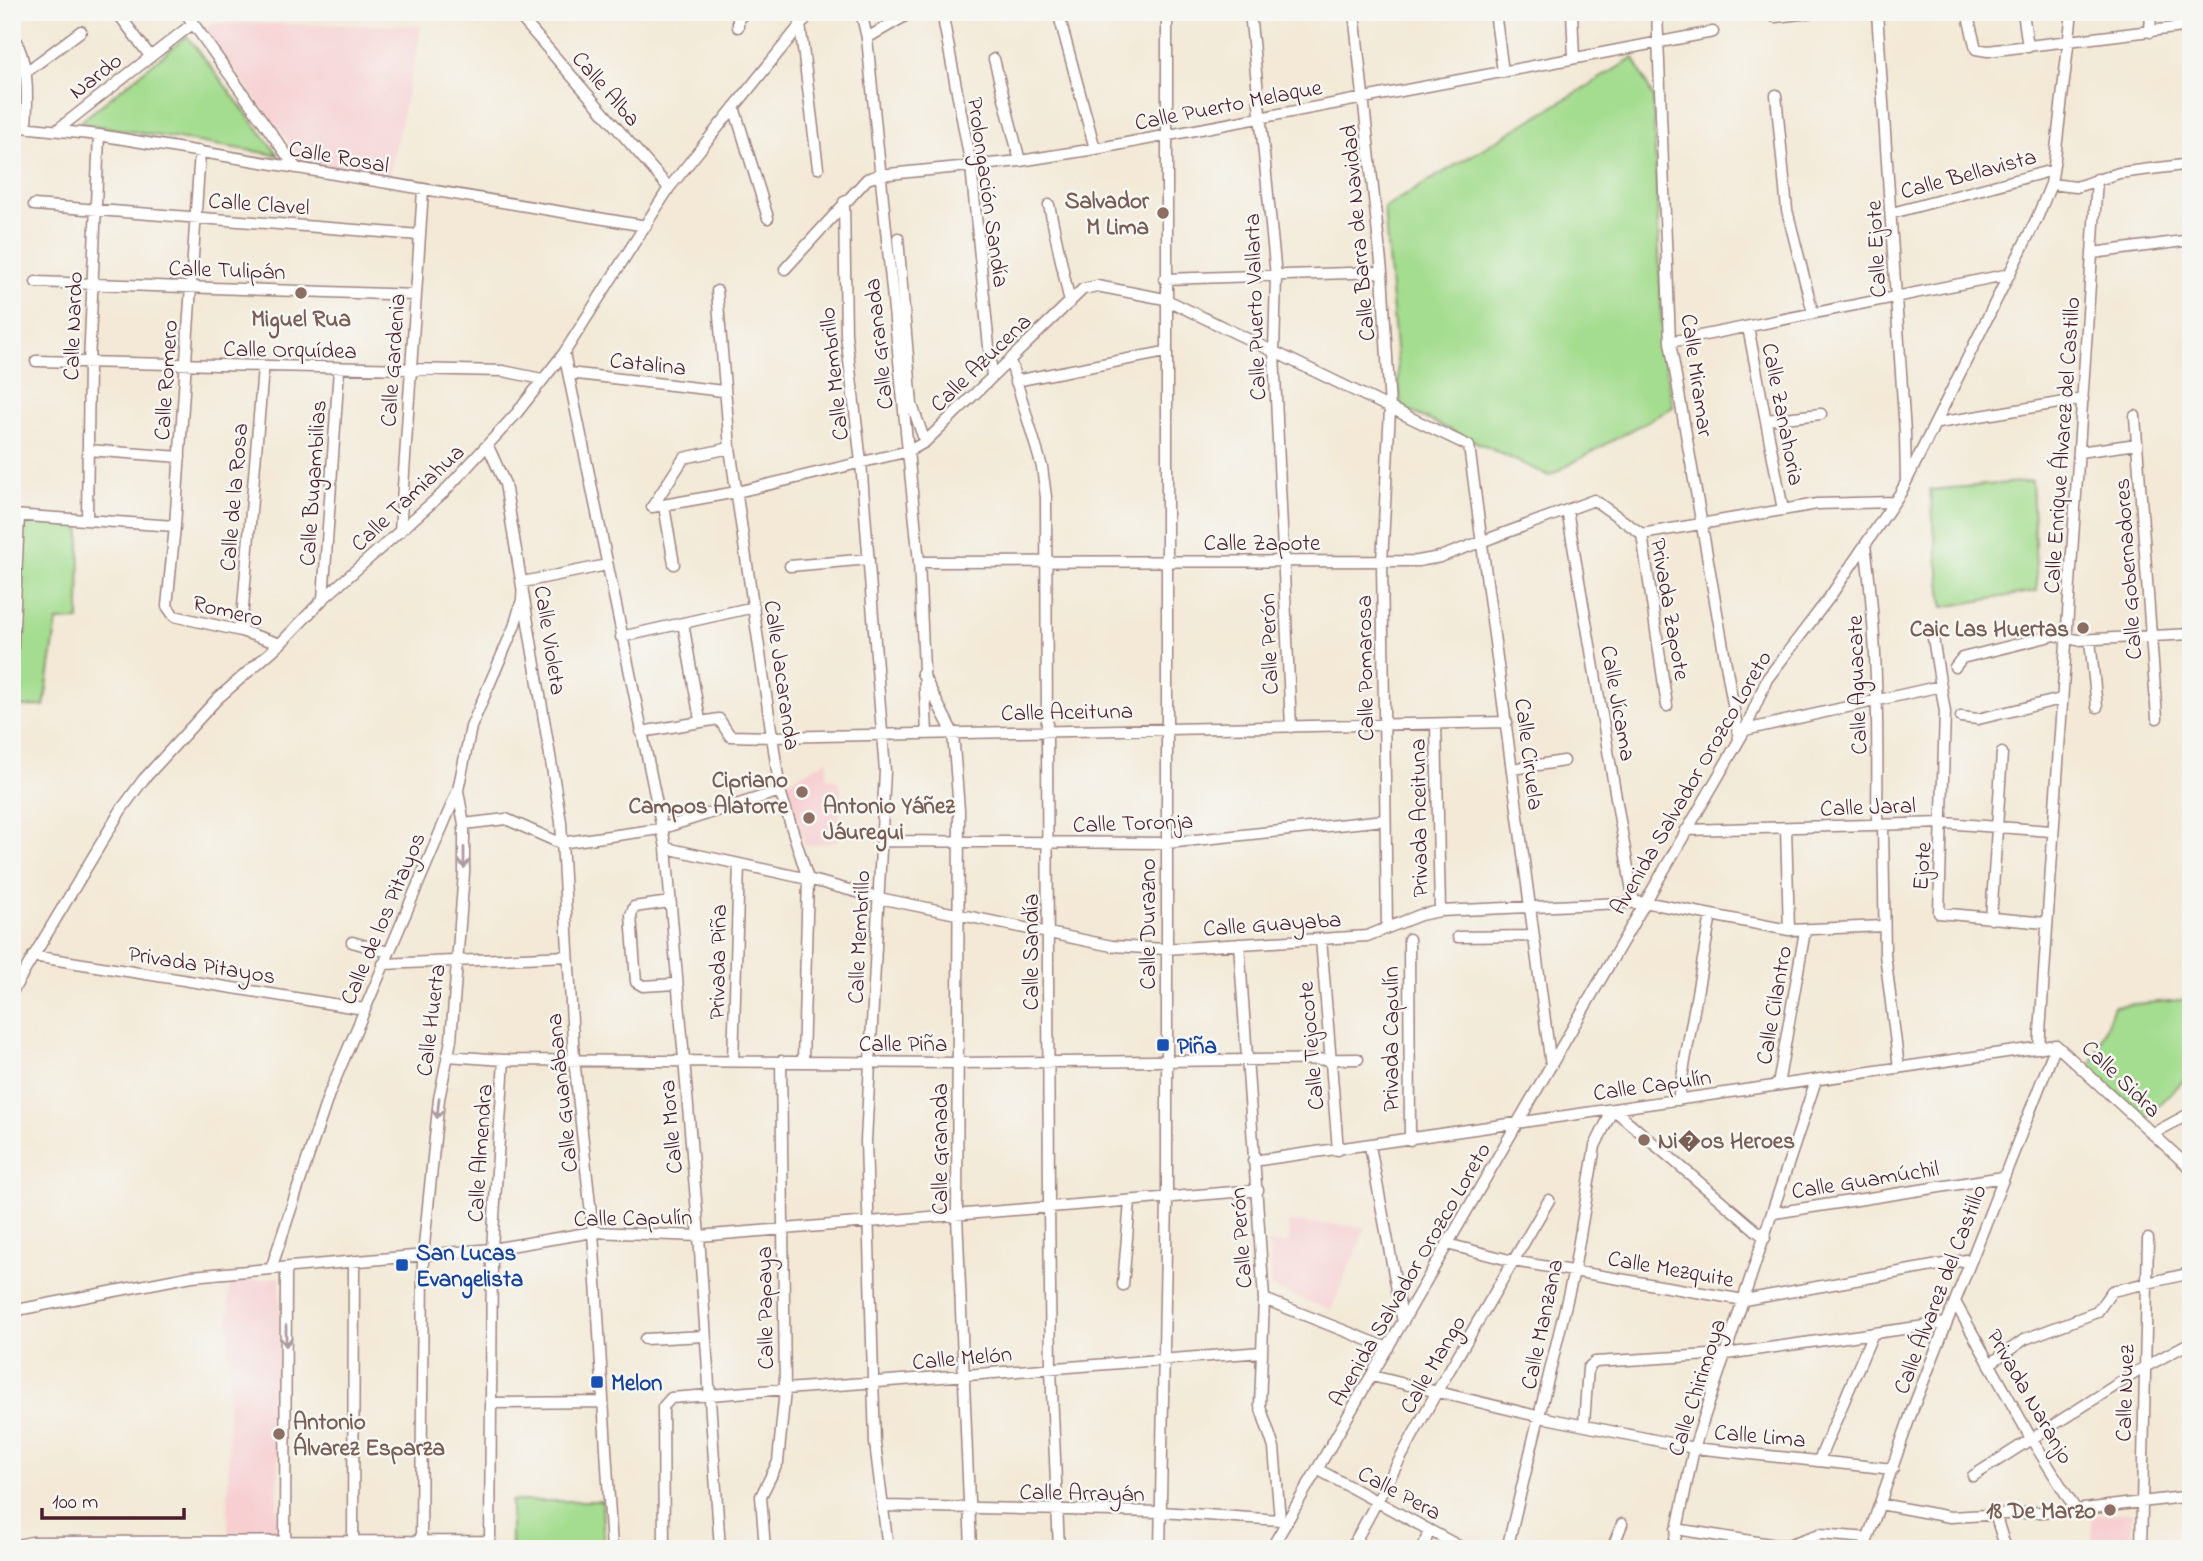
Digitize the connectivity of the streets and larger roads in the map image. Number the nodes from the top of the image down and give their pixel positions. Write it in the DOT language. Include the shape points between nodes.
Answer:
graph roads {
  1 [pos="117,12"];
  2 [pos="185,12"];
  3 [pos="516,12"];
  4 [pos="811,12"];
  5 [pos="861,12"];
  6 [pos="912,12"];
  7 [pos="942,12"];
  8 [pos="1058,12"];
  9 [pos="1167,12"];
  10 [pos="1250,12"];
  11 [pos="1354,12"];
  12 [pos="1495,12"];
  13 [pos="1572,12"];
  14 [pos="1657,12"];
  15 [pos="1816,12"];
  16 [pos="1877,12"];
  17 [pos="1967,12"];
  18 [pos="2022,12"];
  19 [pos="2072,12"];
  20 [pos="2151,12"];
  21 [pos="1767,13"];
  22 [pos="800,24"];
  23 [pos="191,25"];
  24 [pos="2191,26"];
  25 [pos="81,31"];
  26 [pos="1713,32"];
  27 [pos="2150,32"];
  28 [pos="13,37"];
  29 [pos="867,38"];
  30 [pos="1658,42"];
  31 [pos="2069,42"];
  32 [pos="2028,47"];
  33 [pos="150,56"];
  34 [pos="1574,58"];
  35 [pos="994,59"];
  36 [pos="26,72"];
  37 [pos="1503,72"];
  38 [pos="1776,95"];
  39 [pos="1364,98"];
  40 [pos="734,107"];
  41 [pos="1261,117"];
  42 [pos="12,126"];
  43 [pos="26,126"];
  44 [pos="57,130"];
  45 [pos="99,135"];
  46 [pos="1166,135"];
  47 [pos="1095,149"];
  48 [pos="200,151"];
  49 [pos="1020,161"];
  50 [pos="2191,164"];
  51 [pos="971,166"];
  52 [pos="296,168"];
  53 [pos="818,168"];
  54 [pos="2053,170"];
  55 [pos="879,175"];
  56 [pos="2097,179"];
  57 [pos="2051,184"];
  58 [pos="669,188"];
  59 [pos="423,190"];
  60 [pos="844,202"];
  61 [pos="34,205"];
  62 [pos="1049,205"];
  63 [pos="96,210"];
  64 [pos="1892,213"];
  65 [pos="195,218"];
  66 [pos="768,218"];
  67 [pos="646,226"];
  68 [pos="420,235"];
  69 [pos="898,238"];
  70 [pos="2191,240"];
  71 [pos="2093,253"];
  72 [pos="785,269"];
  73 [pos="1382,272"];
  74 [pos="2010,274"];
  75 [pos="1276,276"];
  76 [pos="1165,279"];
  77 [pos="36,282"];
  78 [pos="93,284"];
  79 [pos="191,287"];
  80 [pos="716,291"];
  81 [pos="416,295"];
  82 [pos="1897,296"];
  83 [pos="1165,299"];
  84 [pos="1070,303"];
  85 [pos="1813,313"];
  86 [pos="1748,327"];
  87 [pos="1670,342"];
  88 [pos="1165,352"];
  89 [pos="564,353"];
  90 [pos="1274,353"];
  91 [pos="1010,360"];
  92 [pos="36,361"];
  93 [pos="89,364"];
  94 [pos="185,366"];
  95 [pos="263,368"];
  96 [pos="339,369"];
  97 [pos="411,371"];
  98 [pos="569,373"];
  99 [pos="992,377"];
  100 [pos="542,379"];
  101 [pos="1015,381"];
  102 [pos="723,391"];
  103 [pos="2082,400"];
  104 [pos="1390,409"];
  105 [pos="1821,414"];
  106 [pos="2135,416"];
  107 [pos="1766,420"];
  108 [pos="1938,423"];
  109 [pos="925,442"];
  110 [pos="2137,444"];
  111 [pos="488,446"];
  112 [pos="1469,446"];
  113 [pos="730,448"];
  114 [pos="88,450"];
  115 [pos="909,451"];
  116 [pos="2079,452"];
  117 [pos="180,457"];
  118 [pos="862,462"];
  119 [pos="1906,483"];
  120 [pos="737,492"];
  121 [pos="1594,500"];
  122 [pos="1892,502"];
  123 [pos="664,506"];
  124 [pos="1566,510"];
  125 [pos="1783,510"];
  126 [pos="16,516"];
  127 [pos="87,519"];
  128 [pos="1702,524"];
  129 [pos="175,526"];
  130 [pos="400,532"];
  131 [pos="1642,534"];
  132 [pos="1482,541"];
  133 [pos="1865,545"];
  134 [pos="869,559"];
  135 [pos="1284,560"];
  136 [pos="919,562"];
  137 [pos="1046,562"];
  138 [pos="1165,562"];
  139 [pos="1382,562"];
  140 [pos="674,564"];
  141 [pos="607,565"];
  142 [pos="790,566"];
  143 [pos="14,572"];
  144 [pos="523,582"];
  145 [pos="323,599"];
  146 [pos="754,607"];
  147 [pos="168,611"];
  148 [pos="683,623"];
  149 [pos="241,631"];
  150 [pos="1932,632"];
  151 [pos="2191,635"];
  152 [pos="621,637"];
  153 [pos="2066,637"];
  154 [pos="2151,637"];
  155 [pos="2090,640"];
  156 [pos="280,644"];
  157 [pos="1955,667"];
  158 [pos="12,668"];
  159 [pos="922,673"];
  160 [pos="1941,686"];
  161 [pos="2061,699"];
  162 [pos="1878,702"];
  163 [pos="1667,706"];
  164 [pos="2096,707"];
  165 [pos="1961,717"];
  166 [pos="2157,718"];
  167 [pos="700,720"];
  168 [pos="1507,722"];
  169 [pos="1385,724"];
  170 [pos="1436,724"];
  171 [pos="1291,727"];
  172 [pos="1167,728"];
  173 [pos="640,732"];
  174 [pos="1048,732"];
  175 [pos="953,733"];
  176 [pos="883,734"];
  177 [pos="927,734"];
  178 [pos="1742,734"];
  179 [pos="772,737"];
  180 [pos="2002,753"];
  181 [pos="1564,761"];
  182 [pos="1512,769"];
  183 [pos="458,790"];
  184 [pos="780,791"];
  185 [pos="1384,820"];
  186 [pos="1944,822"];
  187 [pos="464,824"];
  188 [pos="1880,825"];
  189 [pos="1998,826"];
  190 [pos="1786,828"];
  191 [pos="660,829"];
  192 [pos="1686,830"];
  193 [pos="2051,831"];
  194 [pos="882,841"];
  195 [pos="959,842"];
  196 [pos="560,843"];
  197 [pos="1167,843"];
  198 [pos="1049,844"];
  199 [pos="666,848"];
  200 [pos="739,864"];
  201 [pos="808,878"];
  202 [pos="879,898"];
  203 [pos="670,901"];
  204 [pos="1639,902"];
  205 [pos="1530,907"];
  206 [pos="1440,911"];
  207 [pos="959,915"];
  208 [pos="1711,915"];
  209 [pos="1991,919"];
  210 [pos="2046,923"];
  211 [pos="1884,926"];
  212 [pos="1387,927"];
  213 [pos="1789,930"];
  214 [pos="1805,931"];
  215 [pos="1049,935"];
  216 [pos="1534,936"];
  217 [pos="1458,937"];
  218 [pos="1321,939"];
  219 [pos="1409,939"];
  220 [pos="352,942"];
  221 [pos="1239,944"];
  222 [pos="1165,949"];
  223 [pos="388,952"];
  224 [pos="33,956"];
  225 [pos="568,956"];
  226 [pos="457,960"];
  227 [pos="383,964"];
  228 [pos="676,984"];
  229 [pos="12,992"];
  230 [pos="364,1009"];
  231 [pos="2056,1045"];
  232 [pos="2039,1048"];
  233 [pos="447,1056"];
  234 [pos="574,1059"];
  235 [pos="1329,1059"];
  236 [pos="1358,1059"];
  237 [pos="504,1060"];
  238 [pos="684,1060"];
  239 [pos="733,1061"];
  240 [pos="781,1061"];
  241 [pos="803,1061"];
  242 [pos="870,1062"];
  243 [pos="1049,1062"];
  244 [pos="1166,1062"];
  245 [pos="1246,1062"];
  246 [pos="959,1063"];
  247 [pos="1551,1067"];
  248 [pos="1899,1068"];
  249 [pos="1816,1080"];
  250 [pos="1778,1085"];
  251 [pos="1678,1100"];
  252 [pos="1613,1109"];
  253 [pos="2191,1113"];
  254 [pos="1518,1123"];
  255 [pos="2152,1134"];
  256 [pos="1410,1140"];
  257 [pos="1370,1146"];
  258 [pos="1338,1150"];
  259 [pos="1253,1161"];
  260 [pos="2191,1169"];
  261 [pos="2003,1177"];
  262 [pos="1258,1190"];
  263 [pos="1167,1199"];
  264 [pos="1549,1200"];
  265 [pos="1130,1202"];
  266 [pos="1049,1207"];
  267 [pos="1774,1213"];
  268 [pos="957,1215"];
  269 [pos="868,1223"];
  270 [pos="783,1230"];
  271 [pos="593,1232"];
  272 [pos="699,1236"];
  273 [pos="1765,1238"];
  274 [pos="2148,1238"];
  275 [pos="1447,1244"];
  276 [pos="492,1249"];
  277 [pos="423,1255"];
  278 [pos="1972,1259"];
  279 [pos="354,1261"];
  280 [pos="1513,1261"];
  281 [pos="286,1268"];
  282 [pos="271,1269"];
  283 [pos="1574,1271"];
  284 [pos="2191,1273"];
  285 [pos="2148,1283"];
  286 [pos="1123,1285"];
  287 [pos="1264,1299"];
  288 [pos="1744,1300"];
  289 [pos="1955,1301"];
  290 [pos="12,1311"];
  291 [pos="1403,1322"];
  292 [pos="1946,1322"];
  293 [pos="1873,1333"];
  294 [pos="705,1336"];
  295 [pos="645,1339"];
  296 [pos="2191,1342"];
  297 [pos="1388,1348"];
  298 [pos="1262,1352"];
  299 [pos="1726,1354"];
  300 [pos="1164,1360"];
  301 [pos="1991,1363"];
  302 [pos="2143,1368"];
  303 [pos="1051,1369"];
  304 [pos="962,1376"];
  305 [pos="1372,1376"];
  306 [pos="872,1383"];
  307 [pos="785,1391"];
  308 [pos="1436,1392"];
  309 [pos="711,1396"];
  310 [pos="603,1402"];
  311 [pos="491,1404"];
  312 [pos="1541,1417"];
  313 [pos="1584,1424"];
  314 [pos="2032,1440"];
  315 [pos="1694,1448"];
  316 [pos="1819,1460"];
  317 [pos="1317,1469"];
  318 [pos="1893,1469"];
  319 [pos="1972,1476"];
  320 [pos="2191,1496"];
  321 [pos="1376,1501"];
  322 [pos="2140,1502"];
  323 [pos="1880,1504"];
  324 [pos="884,1506"];
  325 [pos="968,1509"];
  326 [pos="1059,1510"];
  327 [pos="2076,1510"];
  328 [pos="1161,1512"];
  329 [pos="1995,1514"];
  330 [pos="1283,1522"];
  331 [pos="1622,1524"];
  332 [pos="1676,1529"];
  333 [pos="1429,1530"];
  334 [pos="1866,1544"];
  335 [pos="218,1545"];
  336 [pos="285,1545"];
  337 [pos="353,1545"];
  338 [pos="421,1545"];
  339 [pos="490,1545"];
  340 [pos="12,1546"];
  341 [pos="612,1549"];
  342 [pos="664,1549"];
  343 [pos="720,1549"];
  344 [pos="765,1549"];
  345 [pos="888,1549"];
  346 [pos="971,1549"];
  347 [pos="1059,1549"];
  348 [pos="1160,1549"];
  349 [pos="1271,1549"];
  350 [pos="1351,1549"];
  351 [pos="1423,1549"];
  352 [pos="1464,1549"];
  353 [pos="1507,1549"];
  354 [pos="1612,1549"];
  355 [pos="1673,1549"];
  356 [pos="2006,1549"];
  357 [pos="2141,1549"];
  1 -- 33 [label="street"];
  2 -- 23 [label="street"];
  3 -- 58 [label="street, Calle Alba"];
  4 -- 22 [label="street, Calle Tamiahua"];
  5 -- 29 [label="street, Calle Granada"];
  6 -- 29 [label="street"];
  7 -- 51 [label="street, Prolongación Sandía"];
  8 -- 47 [label="street"];
  9 -- 46 [label="street, Calle Durazno"];
  10 -- 41 [label="street, Calle Puerto Vallarta"];
  11 -- 39 [label="street, Calle Barra de Navidad"];
  12 -- 37 [label="street"];
  13 -- 34 [label="street"];
  14 -- 30 [label="street, Calle Miramar"];
  15 -- 21 [label="street" via="1775,17"];
  16 -- 64 [label="street, Calle Ejote"];
  17 -- 32 [label="street" via="1976,49"];
  18 -- 32 [label="street"];
  19 -- 31 [label="street, Avenida Salvador Orozco Loreto"];
  20 -- 27 [label="street"];
  22 -- 40 [label="street, Calle Tamiahua"];
  22 -- 53 [label="street"];
  23 -- 33 [label="street, Nardo"];
  23 -- 52 [label="street"];
  24 -- 27 [label="street"];
  25 -- 36 [label="street"];
  26 -- 30 [label="street, Calle Puerto Melaque"];
  27 -- 31 [label="street"];
  28 -- 36 [label="street"];
  29 -- 55 [label="street, Calle Granada"];
  30 -- 34 [label="street, Calle Puerto Melaque"];
  30 -- 87 [label="street, Calle Miramar"];
  31 -- 32 [label="street"];
  31 -- 54 [label="street, Avenida Salvador Orozco Loreto"];
  33 -- 44 [label="street, Nardo"];
  34 -- 37 [label="street, Calle Puerto Melaque"];
  35 -- 49 [label="street"];
  36 -- 43 [label="street"];
  37 -- 39 [label="street, Calle Puerto Melaque"];
  38 -- 85 [label="street" via="1787,210"];
  39 -- 41 [label="street, Calle Puerto Melaque"];
  39 -- 73 [label="street, Calle Barra de Navidad"];
  40 -- 58 [label="street, Calle Tamiahua"];
  40 -- 66 [label="street"];
  41 -- 46 [label="street, Calle Puerto Melaque"];
  41 -- 75 [label="street, Calle Puerto Vallarta"];
  42 -- 43 [label="street, Calle Rosal"];
  43 -- 44 [label="street, Calle Rosal"];
  44 -- 45 [label="street, Calle Rosal"];
  45 -- 48 [label="street, Calle Rosal"];
  45 -- 63 [label="street, Calle Nardo"];
  46 -- 47 [label="street, Calle Puerto Melaque"];
  46 -- 76 [label="street, Calle Durazno"];
  47 -- 49 [label="street, Calle Puerto Melaque"];
  48 -- 52 [label="street, Calle Rosal"];
  48 -- 65 [label="street, Calle Romero"];
  49 -- 51 [label="street, Calle Puerto Melaque"];
  50 -- 56 [label="street, Calle Bellavista"];
  51 -- 55 [label="street, Calle Puerto Melaque"];
  51 -- 99 [label="street, Prolongación Sandía"];
  52 -- 59 [label="street, Calle Rosal"];
  54 -- 57 [label="street, Avenida Salvador Orozco Loreto"];
  54 -- 64 [label="street, Calle Bellavista"];
  55 -- 60 [label="street, Calle Puerto Melaque" via="867,179"];
  55 -- 115 [label="street, Calle Granada"];
  56 -- 57 [label="street, Calle Bellavista" via="2076,187"];
  56 -- 71 [label="street, Calle Enrique Álvarez del Castillo"];
  57 -- 74 [label="street, Avenida Salvador Orozco Loreto"];
  58 -- 67 [label="street, Calle Tamiahua"];
  59 -- 67 [label="street, Calle Rosal"];
  59 -- 68 [label="street, Calle Gardenia"];
  60 -- 72 [label="street, Calle Puerto Melaque"];
  60 -- 118 [label="street, Calle Membrillo" via="846,335"];
  61 -- 63 [label="street, Calle Clavel"];
  62 -- 84 [label="street"];
  63 -- 65 [label="street, Calle Clavel"];
  63 -- 78 [label="street, Calle Nardo"];
  64 -- 82 [label="street, Calle Ejote"];
  65 -- 68 [label="street, Calle Clavel"];
  65 -- 79 [label="street, Calle Romero"];
  67 -- 89 [label="street, Calle Tamiahua"];
  68 -- 81 [label="street, Calle Gardenia"];
  69 -- 109 [label="street" via="912,405"];
  70 -- 71 [label="street"];
  71 -- 103 [label="street, Calle Enrique Álvarez del Castillo"];
  73 -- 75 [label="street"];
  73 -- 104 [label="street, Calle Barra de Navidad"];
  74 -- 82 [label="street"];
  74 -- 108 [label="street, Avenida Salvador Orozco Loreto"];
  75 -- 76 [label="street"];
  75 -- 90 [label="street, Calle Puerto Vallarta"];
  76 -- 83 [label="street, Calle Durazno"];
  77 -- 78 [label="street, Calle Tulipán"];
  78 -- 79 [label="street, Calle Tulipán"];
  78 -- 93 [label="street, Calle Nardo"];
  79 -- 81 [label="street, Calle Tulipán"];
  79 -- 94 [label="street, Calle Romero"];
  80 -- 102 [label="street, Calle Jacaranda"];
  81 -- 97 [label="street, Calle Gardenia"];
  82 -- 85 [label="street"];
  82 -- 119 [label="street, Calle Ejote"];
  83 -- 84 [label="street, Calle Azucena" via="1097,286 1083,289"];
  83 -- 88 [label="street, Calle Durazno"];
  83 -- 90 [label="street, Calle Azucena"];
  84 -- 91 [label="street, Calle Azucena"];
  85 -- 86 [label="street"];
  86 -- 87 [label="street"];
  86 -- 107 [label="street, Calle Zanahoria"];
  87 -- 128 [label="street, Calle Miramar"];
  88 -- 101 [label="street"];
  88 -- 138 [label="street, Calle Durazno"];
  89 -- 98 [label="street"];
  89 -- 100 [label="street, Calle Tamiahua"];
  90 -- 104 [label="street, Calle Azucena"];
  90 -- 135 [label="street, Calle Puerto Vallarta"];
  91 -- 99 [label="street, Calle Azucena"];
  91 -- 101 [label="street, Calle Sandía"];
  92 -- 93 [label="street, Calle Orquídea"];
  93 -- 94 [label="street, Calle Orquídea"];
  93 -- 114 [label="street, Calle Nardo"];
  94 -- 95 [label="street, Calle Orquídea"];
  94 -- 117 [label="street, Calle Romero"];
  95 -- 96 [label="street, Calle Orquídea"];
  95 -- 149 [label="street, Calle de la Rosa"];
  96 -- 97 [label="street, Calle Orquídea"];
  96 -- 145 [label="street, Calle Bugambilias"];
  97 -- 100 [label="street, Calle Orquídea" via="503,371"];
  97 -- 130 [label="street, Calle Gardenia"];
  98 -- 102 [label="street, Catalina"];
  98 -- 141 [label="street"];
  99 -- 109 [label="street, Calle Azucena"];
  100 -- 111 [label="street, Calle Tamiahua"];
  101 -- 137 [label="street, Calle Sandía" via="1042,467"];
  102 -- 113 [label="street, Calle Jacaranda"];
  103 -- 108 [label="street"];
  103 -- 116 [label="street, Calle Enrique Álvarez del Castillo"];
  104 -- 112 [label="street, Calle Azucena"];
  104 -- 139 [label="street, Calle Pomarosa"];
  105 -- 107 [label="street"];
  106 -- 110 [label="street, Calle Gobernadores"];
  107 -- 125 [label="street, Calle Zanahoria"];
  108 -- 119 [label="street, Avenida Salvador Orozco Loreto"];
  109 -- 115 [label="street, Calle Azucena"];
  110 -- 116 [label="street"];
  110 -- 154 [label="street, Calle Gobernadores"];
  111 -- 130 [label="street, Calle Tamiahua"];
  111 -- 144 [label="street, Calle Violeta" via="505,484"];
  112 -- 132 [label="street, Calle Ciruela"];
  113 -- 120 [label="street, Calle Jacaranda"];
  113 -- 123 [label="street, Calle Azucena" via="684,458 652,507"];
  114 -- 117 [label="street"];
  114 -- 127 [label="street, Calle Nardo"];
  115 -- 118 [label="street, Calle Azucena"];
  115 -- 136 [label="street, Calle Granada"];
  116 -- 153 [label="street, Calle Enrique Álvarez del Castillo"];
  117 -- 129 [label="street, Calle Romero"];
  118 -- 120 [label="street, Calle Azucena"];
  118 -- 134 [label="street, Calle Membrillo"];
  119 -- 122 [label="street, Avenida Salvador Orozco Loreto"];
  120 -- 123 [label="street, Calle Azucena"];
  120 -- 146 [label="street, Calle Jacaranda"];
  121 -- 124 [label="street, Calle Zapote"];
  121 -- 131 [label="street, Privada Zapote"];
  122 -- 125 [label="street" via="1842,501"];
  122 -- 133 [label="street, Avenida Salvador Orozco Loreto"];
  123 -- 140 [label="street"];
  124 -- 132 [label="street, Calle Zapote"];
  124 -- 204 [label="street, Calle Jícama"];
  125 -- 128 [label="street"];
  126 -- 127 [label="street"];
  126 -- 143 [label="street"];
  127 -- 129 [label="street"];
  128 -- 131 [label="street"];
  128 -- 178 [label="street, Calle Miramar"];
  129 -- 147 [label="street, Calle Romero"];
  130 -- 145 [label="street, Calle Tamiahua"];
  131 -- 163 [label="street, Privada Zapote"];
  132 -- 139 [label="street, Calle Zapote" via="1418,561"];
  132 -- 168 [label="street, Calle Ciruela"];
  133 -- 162 [label="street, Calle Aguacate" via="1874,611"];
  133 -- 178 [label="street, Avenida Salvador Orozco Loreto" via="1767,679"];
  134 -- 142 [label="street"];
  134 -- 176 [label="street, Calle Membrillo"];
  135 -- 138 [label="street, Calle Zapote"];
  135 -- 139 [label="street, Calle Zapote"];
  135 -- 171 [label="street, Calle Perón"];
  136 -- 137 [label="street, Calle Zapote"];
  136 -- 159 [label="street, Calle Granada"];
  137 -- 138 [label="street, Calle Zapote"];
  137 -- 174 [label="street, Calle Sandía"];
  138 -- 172 [label="street, Calle Durazno"];
  139 -- 169 [label="street, Calle Pomarosa"];
  141 -- 144 [label="street"];
  141 -- 152 [label="street"];
  143 -- 158 [label="street"];
  144 -- 183 [label="street, Calle de los Pitayos" via="514,627 471,727"];
  144 -- 196 [label="street, Calle Violeta" via="561,822"];
  145 -- 156 [label="street, Calle Tamiahua"];
  146 -- 148 [label="street"];
  146 -- 179 [label="street, Calle Jacaranda"];
  147 -- 149 [label="street, Romero"];
  148 -- 152 [label="street"];
  148 -- 167 [label="street"];
  149 -- 156 [label="street, Romero"];
  150 -- 160 [label="street"];
  151 -- 154 [label="street"];
  152 -- 173 [label="street"];
  153 -- 155 [label="street"];
  153 -- 157 [label="street" via="2055,635 1962,658"];
  153 -- 161 [label="street, Calle Enrique Álvarez del Castillo"];
  154 -- 155 [label="street"];
  154 -- 166 [label="street, Calle Gobernadores"];
  155 -- 164 [label="street"];
  156 -- 224 [label="street, Calle Tamiahua" via="217,699 143,780"];
  159 -- 175 [label="street, Calle Granada"];
  159 -- 177 [label="street, Calle Granada"];
  160 -- 162 [label="street"];
  160 -- 186 [label="street"];
  161 -- 165 [label="street" via="1978,719"];
  161 -- 193 [label="street, Calle Enrique Álvarez del Castillo"];
  162 -- 178 [label="street"];
  162 -- 188 [label="street, Calle Aguacate"];
  167 -- 173 [label="street"];
  167 -- 179 [label="street, Calle Aceituna" via="722,720 733,736"];
  168 -- 170 [label="street, Calle Aceituna"];
  168 -- 182 [label="street, Calle Ciruela"];
  169 -- 170 [label="street, Calle Aceituna"];
  169 -- 171 [label="street, Calle Aceituna"];
  169 -- 185 [label="street, Calle Pomarosa"];
  170 -- 206 [label="street, Privada Aceituna"];
  171 -- 172 [label="street, Calle Aceituna"];
  172 -- 174 [label="street, Calle Aceituna"];
  172 -- 197 [label="street, Calle Durazno"];
  173 -- 191 [label="street"];
  174 -- 175 [label="street, Calle Aceituna"];
  174 -- 198 [label="street, Calle Sandía"];
  175 -- 177 [label="street, Calle Aceituna"];
  175 -- 195 [label="street, Calle Granada"];
  176 -- 177 [label="street, Calle Aceituna"];
  176 -- 179 [label="street, Calle Aceituna"];
  176 -- 194 [label="street, Calle Membrillo"];
  178 -- 192 [label="street, Avenida Salvador Orozco Loreto"];
  179 -- 184 [label="street, Calle Jacaranda"];
  180 -- 189 [label="street"];
  181 -- 182 [label="street"];
  182 -- 205 [label="street, Calle Ciruela"];
  183 -- 187 [label="street, Calle Huerta"];
  183 -- 223 [label="street, Calle de los Pitayos"];
  184 -- 191 [label="street"];
  184 -- 201 [label="street, Calle Jacaranda"];
  185 -- 197 [label="street, Calle Toronja"];
  185 -- 212 [label="street, Calle Pomarosa"];
  186 -- 188 [label="street, Calle Jaral"];
  186 -- 189 [label="street, Calle Jaral"];
  186 -- 209 [label="street, Ejote" via="1939,913"];
  187 -- 196 [label="street" via="506,819"];
  187 -- 226 [label="street, Calle Huerta, one-way"];
  188 -- 190 [label="street, Calle Jaral"];
  188 -- 211 [label="street, Calle Aguacate"];
  189 -- 193 [label="street, Calle Jaral"];
  189 -- 209 [label="street"];
  190 -- 192 [label="street, Calle Jaral"];
  190 -- 213 [label="street, Calle Cilantro"];
  191 -- 196 [label="street"];
  191 -- 199 [label="street, Calle Mora"];
  192 -- 204 [label="street, Avenida Salvador Orozco Loreto"];
  193 -- 210 [label="street, Calle Enrique Álvarez del Castillo"];
  194 -- 195 [label="street, Calle Toronja"];
  194 -- 202 [label="street, Calle Membrillo"];
  195 -- 198 [label="street, Calle Toronja"];
  195 -- 207 [label="street, Calle Granada"];
  196 -- 225 [label="street, Calle Guanábana"];
  197 -- 198 [label="street, Calle Toronja"];
  197 -- 222 [label="street, Calle Durazno"];
  198 -- 215 [label="street, Calle Sandía"];
  199 -- 200 [label="street, Calle Guayaba"];
  199 -- 203 [label="street, Calle Mora"];
  200 -- 201 [label="street, Calle Guayaba"];
  200 -- 239 [label="street, Privada Piña"];
  201 -- 202 [label="street, Calle Guayaba"];
  201 -- 241 [label="street, Calle Jacaranda"];
  202 -- 207 [label="street, Calle Guayaba"];
  202 -- 242 [label="street, Calle Membrillo"];
  203 -- 228 [label="street, Calle Mora"];
  203 -- 228 [label="street" via="631,908 631,928 637,984"];
  204 -- 205 [label="street, Calle Guayaba"];
  204 -- 208 [label="street, Calle Guayaba"];
  204 -- 247 [label="street, Avenida Salvador Orozco Loreto"];
  205 -- 206 [label="street, Calle Guayaba"];
  205 -- 216 [label="street, Calle Ciruela"];
  206 -- 212 [label="street, Calle Guayaba"];
  207 -- 215 [label="street, Calle Guayaba"];
  207 -- 246 [label="street, Calle Granada"];
  208 -- 213 [label="street, Calle Guayaba"];
  208 -- 251 [label="street"];
  209 -- 210 [label="street"];
  210 -- 232 [label="street, Calle Enrique Álvarez del Castillo"];
  211 -- 214 [label="street, Calle Guayaba"];
  211 -- 248 [label="street, Calle Aguacate"];
  212 -- 218 [label="street, Calle Guayaba" via="1367,936"];
  213 -- 214 [label="street, Calle Guayaba"];
  214 -- 250 [label="street, Calle Cilantro"];
  215 -- 222 [label="street, Calle Guayaba"];
  215 -- 243 [label="street, Calle Sandía"];
  216 -- 217 [label="street"];
  216 -- 247 [label="street, Calle Ciruela"];
  218 -- 221 [label="street, Calle Guayaba"];
  218 -- 235 [label="street, Calle Tejocote"];
  219 -- 256 [label="street, Privada Capulín"];
  220 -- 223 [label="street"];
  221 -- 222 [label="street, Calle Guayaba"];
  221 -- 245 [label="street, Calle Perón"];
  222 -- 244 [label="street, Calle Durazno"];
  223 -- 227 [label="street, Calle de los Pitayos"];
  224 -- 229 [label="street, Calle Tamiahua"];
  224 -- 230 [label="street, Privada Pitayos"];
  225 -- 226 [label="street"];
  225 -- 234 [label="street, Calle Guanábana"];
  226 -- 227 [label="street"];
  226 -- 233 [label="street, Calle Huerta"];
  227 -- 230 [label="street, Calle de los Pitayos"];
  228 -- 238 [label="street, Calle Mora"];
  230 -- 282 [label="street, Calle de los Pitayos" via="329,1094"];
  231 -- 232 [label="street, Calle Capulín"];
  231 -- 255 [label="street, Calle Sidra"];
  231 -- 261 [label="street, Calle Álvarez del Castillo"];
  232 -- 248 [label="street, Calle Capulín"];
  233 -- 237 [label="street, Calle Piña"];
  233 -- 277 [label="street, Calle Huerta, one-way"];
  234 -- 237 [label="street, Calle Piña"];
  234 -- 238 [label="street, Calle Piña"];
  234 -- 271 [label="street, Calle Guanábana"];
  235 -- 236 [label="street, Calle Piña"];
  235 -- 245 [label="street, Calle Piña"];
  235 -- 258 [label="street, Calle Tejocote"];
  237 -- 276 [label="street, Calle Almendra"];
  238 -- 239 [label="street, Calle Piña"];
  238 -- 272 [label="street, Calle Mora"];
  239 -- 240 [label="street, Calle Piña"];
  240 -- 241 [label="street, Calle Piña"];
  240 -- 270 [label="street, Calle Papaya"];
  241 -- 242 [label="street, Calle Piña"];
  242 -- 246 [label="street, Calle Piña"];
  242 -- 269 [label="street, Calle Membrillo"];
  243 -- 244 [label="street, Calle Piña"];
  243 -- 246 [label="street, Calle Piña"];
  243 -- 266 [label="street, Calle Sandía"];
  244 -- 245 [label="street, Calle Piña"];
  244 -- 263 [label="street, Calle Durazno"];
  245 -- 259 [label="street, Calle Perón"];
  246 -- 268 [label="street, Calle Granada"];
  247 -- 254 [label="street, Avenida Salvador Orozco Loreto"];
  248 -- 249 [label="street, Calle Capulín"];
  249 -- 250 [label="street, Calle Capulín"];
  249 -- 267 [label="street, Calle Chirimoya"];
  250 -- 251 [label="street, Calle Capulín"];
  251 -- 252 [label="street, Calle Capulín"];
  252 -- 254 [label="street, Calle Capulín"];
  252 -- 273 [label="street"];
  252 -- 283 [label="street, Calle Manzana" via="1595,1146"];
  253 -- 255 [label="street"];
  254 -- 256 [label="street, Calle Capulín"];
  254 -- 275 [label="street, Avenida Salvador Orozco Loreto"];
  255 -- 260 [label="street, Calle Sidra"];
  256 -- 257 [label="street, Calle Capulín"];
  257 -- 258 [label="street, Calle Capulín"];
  257 -- 291 [label="street"];
  258 -- 259 [label="street, Calle Capulín"];
  259 -- 262 [label="street, Calle Perón"];
  261 -- 267 [label="street, Calle Guamúchil"];
  261 -- 278 [label="street, Calle Álvarez del Castillo"];
  262 -- 263 [label="street, Calle Capulín"];
  262 -- 287 [label="street, Calle Perón"];
  263 -- 265 [label="street, Calle Capulín"];
  263 -- 300 [label="street, Calle Durazno"];
  264 -- 280 [label="street, Calle Mango"];
  265 -- 266 [label="street, Calle Capulín"];
  265 -- 286 [label="street"];
  266 -- 268 [label="street, Calle Capulín"];
  266 -- 303 [label="street, Calle Sandía"];
  267 -- 273 [label="street, Calle Chirimoya"];
  268 -- 269 [label="street, Calle Capulín"];
  268 -- 304 [label="street, Calle Granada"];
  269 -- 270 [label="street, Calle Capulín"];
  269 -- 306 [label="street, Calle Membrillo"];
  270 -- 272 [label="street, Calle Capulín"];
  270 -- 307 [label="street, Calle Papaya"];
  271 -- 272 [label="street, Calle Capulín"];
  271 -- 276 [label="street, Calle Capulín"];
  271 -- 310 [label="street, Calle Guanábana"];
  272 -- 294 [label="street, Calle Mora"];
  273 -- 288 [label="street, Calle Chirimoya"];
  274 -- 285 [label="street, Calle Nuez"];
  275 -- 280 [label="street, Calle Mezquite"];
  275 -- 291 [label="street, Avenida Salvador Orozco Loreto"];
  276 -- 277 [label="street, Calle Capulín"];
  276 -- 311 [label="street, Calle Almendra"];
  277 -- 279 [label="street, Calle Capulín"];
  277 -- 338 [label="street, Calle Huerta"];
  278 -- 288 [label="street, Calle Mezquite"];
  278 -- 289 [label="street, Calle Álvarez del Castillo"];
  279 -- 281 [label="street, Calle Capulín"];
  279 -- 337 [label="street"];
  280 -- 283 [label="street, Calle Mezquite"];
  280 -- 308 [label="street, Calle Mango"];
  281 -- 282 [label="street, Calle Capulín"];
  281 -- 336 [label="street, one-way"];
  282 -- 290 [label="street, Calle Capulín" via="192,1276"];
  283 -- 288 [label="street, Calle Mezquite"];
  283 -- 312 [label="street, Calle Manzana"];
  284 -- 285 [label="street"];
  285 -- 301 [label="street" via="2112,1291 2097,1312 2025,1339"];
  285 -- 302 [label="street, Calle Nuez"];
  287 -- 297 [label="street"];
  287 -- 298 [label="street, Calle Perón"];
  288 -- 299 [label="street, Calle Chirimoya"];
  289 -- 292 [label="street, Calle Álvarez del Castillo"];
  289 -- 301 [label="street, Privada Naranjo"];
  291 -- 297 [label="street, Avenida Salvador Orozco Loreto"];
  292 -- 293 [label="street"];
  292 -- 318 [label="street, Calle Álvarez del Castillo"];
  293 -- 299 [label="street"];
  293 -- 316 [label="street"];
  294 -- 295 [label="street"];
  294 -- 309 [label="street, Calle Mora"];
  296 -- 302 [label="street"];
  297 -- 305 [label="street, Avenida Salvador Orozco Loreto"];
  298 -- 300 [label="street, Calle Melón"];
  298 -- 330 [label="street, Calle Perón" via="1260,1406 1274,1448"];
  299 -- 313 [label="street" via="1590,1363"];
  299 -- 315 [label="street, Calle Chirimoya"];
  300 -- 303 [label="street, Calle Melón"];
  300 -- 328 [label="street, Calle Durazno"];
  301 -- 314 [label="street, Privada Naranjo"];
  302 -- 314 [label="street"];
  302 -- 322 [label="street, Calle Nuez"];
  303 -- 304 [label="street, Calle Melón"];
  303 -- 326 [label="street, Calle Sandía"];
  304 -- 306 [label="street, Calle Melón"];
  304 -- 325 [label="street, Calle Granada"];
  305 -- 308 [label="street, Calle Lima"];
  305 -- 317 [label="street, Avenida Salvador Orozco Loreto"];
  306 -- 307 [label="street, Calle Melón"];
  306 -- 324 [label="street, Calle Membrillo"];
  307 -- 309 [label="street, Calle Melón"];
  307 -- 344 [label="street, Calle Papaya" via="778,1462 761,1496"];
  308 -- 312 [label="street, Calle Lima"];
  308 -- 321 [label="street, Calle Mango"];
  309 -- 342 [label="street, Calle Melón" via="665,1401"];
  309 -- 343 [label="street, Calle Mora"];
  310 -- 311 [label="street"];
  310 -- 341 [label="street, Calle Guanábana"];
  311 -- 339 [label="street, Calle Almendra"];
  312 -- 313 [label="street, Calle Lima"];
  312 -- 353 [label="street, Calle Manzana"];
  313 -- 315 [label="street, Calle Lima"];
  314 -- 319 [label="street"];
  314 -- 327 [label="street, Privada Naranjo"];
  315 -- 316 [label="street, Calle Lima"];
  315 -- 332 [label="street, Calle Chirimoya"];
  316 -- 318 [label="street, Calle Lima"];
  317 -- 321 [label="street, Calle Pera"];
  317 -- 330 [label="street, Avenida Salvador Orozco Loreto"];
  318 -- 323 [label="street, Calle Álvarez del Castillo"];
  320 -- 322 [label="street"];
  321 -- 333 [label="street, Calle Pera"];
  321 -- 350 [label="street, Calle Mango"];
  322 -- 327 [label="street"];
  322 -- 357 [label="street, Calle Nuez"];
  323 -- 329 [label="street" via="1950,1517"];
  323 -- 334 [label="street, Calle Álvarez del Castillo"];
  324 -- 325 [label="street, Calle Arrayán"];
  324 -- 345 [label="street, Calle Membrillo"];
  325 -- 326 [label="street, Calle Arrayán"];
  325 -- 346 [label="street, Calle Granada"];
  326 -- 328 [label="street, Calle Arrayán"];
  326 -- 347 [label="street, Calle Sandía"];
  327 -- 329 [label="street"];
  328 -- 330 [label="street, Calle Arrayán"];
  328 -- 348 [label="street, Calle Durazno"];
  329 -- 356 [label="street"];
  330 -- 349 [label="street, Avenida Salvador Orozco Loreto"];
  331 -- 354 [label="street"];
  332 -- 334 [label="street" via="1776,1545 1820,1534"];
  332 -- 355 [label="street, Calle Chirimoya"];
  333 -- 351 [label="street"];
  333 -- 352 [label="street, Calle Pera"];
  335 -- 336 [label="street"];
  335 -- 340 [label="street" via="32,1542"];
  336 -- 337 [label="street"];
  337 -- 338 [label="street"];
  338 -- 339 [label="street"];
}
